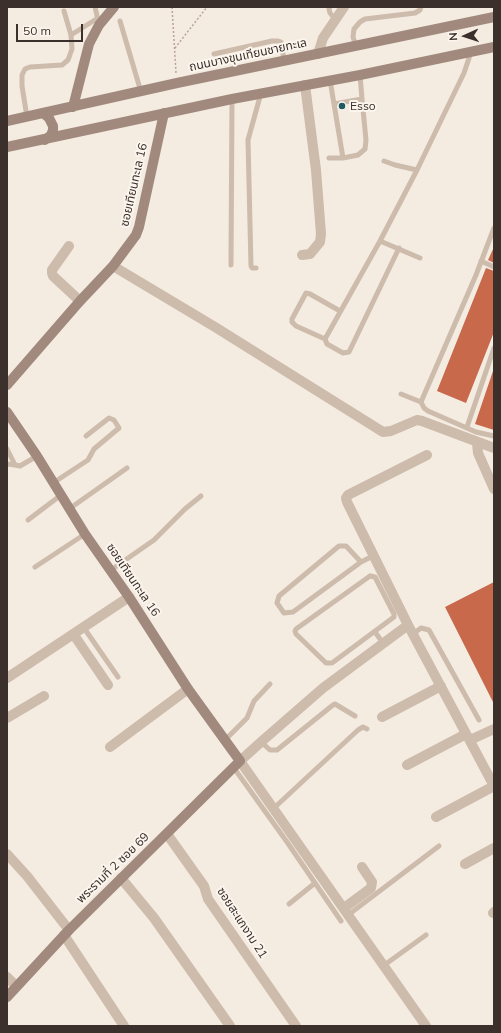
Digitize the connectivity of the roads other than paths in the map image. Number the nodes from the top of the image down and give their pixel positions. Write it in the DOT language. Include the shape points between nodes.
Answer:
graph roads {
  1 [pos="95,7"];
  2 [pos="114,7"];
  3 [pos="330,7"];
  4 [pos="344,7"];
  5 [pos="421,7"];
  6 [pos="64,11"];
  7 [pos="494,17"];
  8 [pos="336,19"];
  9 [pos="99,21"];
  10 [pos="120,21"];
  11 [pos="71,35"];
  12 [pos="356,46"];
  13 [pos="494,47"];
  14 [pos="471,52"];
  15 [pos="214,54"];
  16 [pos="318,54"];
  17 [pos="284,60"];
  18 [pos="360,75"];
  19 [pos="330,80"];
  20 [pos="305,85"];
  21 [pos="141,92"];
  22 [pos="261,93"];
  23 [pos="232,98"];
  24 [pos="362,99"];
  25 [pos="334,104"];
  26 [pos="73,107"];
  27 [pos="43,113"];
  28 [pos="164,113"];
  29 [pos="27,117"];
  30 [pos="7,121"];
  31 [pos="45,140"];
  32 [pos="7,147"];
  33 [pos="329,158"];
  34 [pos="343,158"];
  35 [pos="384,160"];
  36 [pos="417,170"];
  37 [pos="494,228"];
  38 [pos="380,241"];
  39 [pos="69,246"];
  40 [pos="399,248"];
  41 [pos="302,255"];
  42 [pos="420,258"];
  43 [pos="481,261"];
  44 [pos="230,265"];
  45 [pos="113,266"];
  46 [pos="494,267"];
  47 [pos="256,268"];
  48 [pos="80,301"];
  49 [pos="340,311"];
  50 [pos="325,339"];
  51 [pos="494,348"];
  52 [pos="7,385"];
  53 [pos="401,394"];
  54 [pos="421,402"];
  55 [pos="7,412"];
  56 [pos="467,428"];
  57 [pos="86,436"];
  58 [pos="494,436"];
  59 [pos="477,442"];
  60 [pos="494,448"];
  61 [pos="7,449"];
  62 [pos="427,455"];
  63 [pos="37,456"];
  64 [pos="7,464"];
  65 [pos="15,465"];
  66 [pos="127,468"];
  67 [pos="53,483"];
  68 [pos="494,489"];
  69 [pos="61,495"];
  70 [pos="201,496"];
  71 [pos="69,509"];
  72 [pos="28,520"];
  73 [pos="85,534"];
  74 [pos="373,556"];
  75 [pos="361,562"];
  76 [pos="35,567"];
  77 [pos="111,570"];
  78 [pos="129,597"];
  79 [pos="408,624"];
  80 [pos="84,628"];
  81 [pos="375,632"];
  82 [pos="413,634"];
  83 [pos="74,635"];
  84 [pos="382,643"];
  85 [pos="118,677"];
  86 [pos="7,678"];
  87 [pos="108,684"];
  88 [pos="270,684"];
  89 [pos="441,686"];
  90 [pos="188,689"];
  91 [pos="44,696"];
  92 [pos="355,716"];
  93 [pos="382,717"];
  94 [pos="7,718"];
  95 [pos="479,720"];
  96 [pos="367,729"];
  97 [pos="494,729"];
  98 [pos="468,737"];
  99 [pos="225,740"];
  100 [pos="261,742"];
  101 [pos="110,747"];
  102 [pos="237,765"];
  103 [pos="407,765"];
  104 [pos="494,786"];
  105 [pos="274,808"];
  106 [pos="436,816"];
  107 [pos="167,834"];
  108 [pos="440,846"];
  109 [pos="494,848"];
  110 [pos="7,854"];
  111 [pos="465,864"];
  112 [pos="362,867"];
  113 [pos="121,878"];
  114 [pos="314,883"];
  115 [pos="289,904"];
  116 [pos="344,915"];
  117 [pos="66,933"];
  118 [pos="426,935"];
  119 [pos="382,966"];
  120 [pos="7,977"];
  121 [pos="16,986"];
  122 [pos="7,997"];
  123 [pos="124,1026"];
  124 [pos="230,1026"];
  125 [pos="296,1026"];
  126 [pos="426,1026"];
  1 -- 9 [label="lane"];
  2 -- 9 [label="street"];
  3 -- 8 [label="lane" via="330,13"];
  4 -- 8 [label="street"];
  5 -- 12 [label="lane" via="415,13 365,19 354,29"];
  6 -- 11 [label="lane"];
  7 -- 12 [label="street, ถนนบางขุนเทียนชายทะเล"];
  8 -- 16 [label="street" via="323,38"];
  9 -- 11 [label="lane"];
  9 -- 26 [label="street"];
  10 -- 21 [label="lane"];
  11 -- 29 [label="lane" via="72,49 68,60 62,65 30,67 22,75"];
  12 -- 16 [label="street, ถนนบางขุนเทียนชายทะเล"];
  13 -- 14 [label="street"];
  14 -- 18 [label="street"];
  14 -- 36 [label="lane" via="464,73"];
  15 -- 17 [label="lane" via="278,41 281,42"];
  16 -- 17 [label="street, ถนนบางขุนเทียนชายทะเล"];
  17 -- 21 [label="street, ถนนบางขุนเทียนชายทะเล"];
  18 -- 19 [label="street"];
  18 -- 24 [label="lane"];
  19 -- 20 [label="street"];
  19 -- 25 [label="lane"];
  20 -- 22 [label="street"];
  20 -- 41 [label="street" via="321,234 320,242 310,254"];
  21 -- 26 [label="street, ถนนบางขุนเทียนชายทะเล"];
  22 -- 23 [label="street"];
  22 -- 47 [label="lane" via="248,140 251,266"];
  23 -- 28 [label="street"];
  23 -- 44 [label="lane"];
  24 -- 25 [label="lane"];
  24 -- 34 [label="lane" via="365,149 358,155"];
  25 -- 34 [label="lane"];
  26 -- 27 [label="street, ถนนบางขุนเทียนชายทะเล"];
  27 -- 29 [label="street, ถนนบางขุนเทียนชายทะเล"];
  27 -- 31 [label="street" via="53,126 51,135"];
  28 -- 31 [label="street"];
  28 -- 45 [label="street, ซอยเทียนทะเล 16" via="139,227"];
  29 -- 30 [label="street, ถนนบางขุนเทียนชายทะเล"];
  31 -- 32 [label="street"];
  33 -- 34 [label="lane"];
  35 -- 36 [label="lane"];
  36 -- 38 [label="lane"];
  37 -- 43 [label="lane"];
  38 -- 40 [label="lane"];
  38 -- 49 [label="lane"];
  39 -- 48 [label="street" via="52,273"];
  40 -- 42 [label="lane"];
  40 -- 50 [label="lane" via="349,352 344,353 326,344"];
  43 -- 46 [label="lane"];
  43 -- 54 [label="lane"];
  45 -- 48 [label="street, ซอยเทียนทะเล 16"];
  45 -- 59 [label="street" via="383,432 417,420"];
  48 -- 52 [label="street, ซอยเทียนทะเล 16"];
  49 -- 50 [label="lane"];
  49 -- 50 [label="lane" via="310,294 306,293 304,296 292,319 293,325"];
  51 -- 56 [label="lane"];
  53 -- 54 [label="lane"];
  54 -- 56 [label="lane" via="428,411"];
  55 -- 63 [label="street, ซอยเทียนทะเล 16"];
  56 -- 58 [label="lane"];
  57 -- 67 [label="lane" via="109,418 114,420 119,428 94,449 88,460"];
  59 -- 60 [label="street"];
  59 -- 68 [label="street" via="478,453"];
  61 -- 65 [label="lane"];
  62 -- 74 [label="street" via="346,498"];
  63 -- 65 [label="lane" via="20,466"];
  63 -- 67 [label="street, ซอยเทียนทะเล 16"];
  64 -- 65 [label="lane"];
  66 -- 71 [label="lane"];
  67 -- 69 [label="street, ซอยเทียนทะเล 16"];
  69 -- 71 [label="street, ซอยเทียนทะเล 16"];
  69 -- 72 [label="lane"];
  70 -- 77 [label="lane" via="154,540"];
  71 -- 73 [label="street, ซอยเทียนทะเล 16"];
  73 -- 76 [label="lane"];
  73 -- 77 [label="street, ซอยเทียนทะเล 16"];
  74 -- 75 [label="lane"];
  74 -- 79 [label="street"];
  75 -- 75 [label="lane" via="346,546 339,546 279,596 277,603 284,613 293,612"];
  77 -- 78 [label="street, ซอยเทียนทะเล 16"];
  78 -- 80 [label="street"];
  78 -- 90 [label="street, ซอยเทียนทะเล 16"];
  79 -- 82 [label="street"];
  79 -- 84 [label="street"];
  80 -- 83 [label="street"];
  80 -- 85 [label="lane"];
  81 -- 81 [label="lane" via="394,616 375,577 370,576 295,631 326,663 332,663"];
  81 -- 84 [label="lane"];
  82 -- 89 [label="street"];
  82 -- 95 [label="lane" via="421,628 429,630"];
  83 -- 86 [label="street"];
  83 -- 87 [label="street"];
  84 -- 100 [label="street"];
  88 -- 99 [label="lane" via="254,701 247,718"];
  89 -- 93 [label="street"];
  89 -- 98 [label="street"];
  90 -- 99 [label="street, ซอยเทียนทะเล 16"];
  90 -- 101 [label="street"];
  91 -- 94 [label="street"];
  92 -- 100 [label="lane" via="333,704 276,750 270,750"];
  96 -- 105 [label="lane" via="358,730"];
  97 -- 98 [label="street"];
  98 -- 103 [label="street"];
  98 -- 104 [label="street"];
  99 -- 102 [label="street, ซอยเทียนทะเล 16"];
  100 -- 102 [label="street"];
  102 -- 105 [label="street"];
  102 -- 107 [label="street, พระรามที่ 2 ซอย 69"];
  102 -- 114 [label="lane"];
  104 -- 106 [label="street"];
  105 -- 116 [label="street"];
  107 -- 113 [label="street, พระรามที่ 2 ซอย 69"];
  107 -- 125 [label="street, ซอยสะแกงาม 21" via="204,886 208,899"];
  108 -- 116 [label="lane"];
  109 -- 111 [label="street"];
  110 -- 117 [label="street" via="26,876"];
  112 -- 116 [label="street" via="372,882 371,888"];
  113 -- 117 [label="street, พระรามที่ 2 ซอย 69"];
  113 -- 124 [label="street" via="154,918"];
  114 -- 115 [label="lane"];
  114 -- 116 [label="lane"];
  116 -- 119 [label="street"];
  117 -- 121 [label="street, พระรามที่ 2 ซอย 69"];
  117 -- 123 [label="street"];
  118 -- 119 [label="lane"];
  119 -- 126 [label="street"];
  120 -- 121 [label="street"];
  121 -- 122 [label="street, พระรามที่ 2 ซอย 69"];
}
